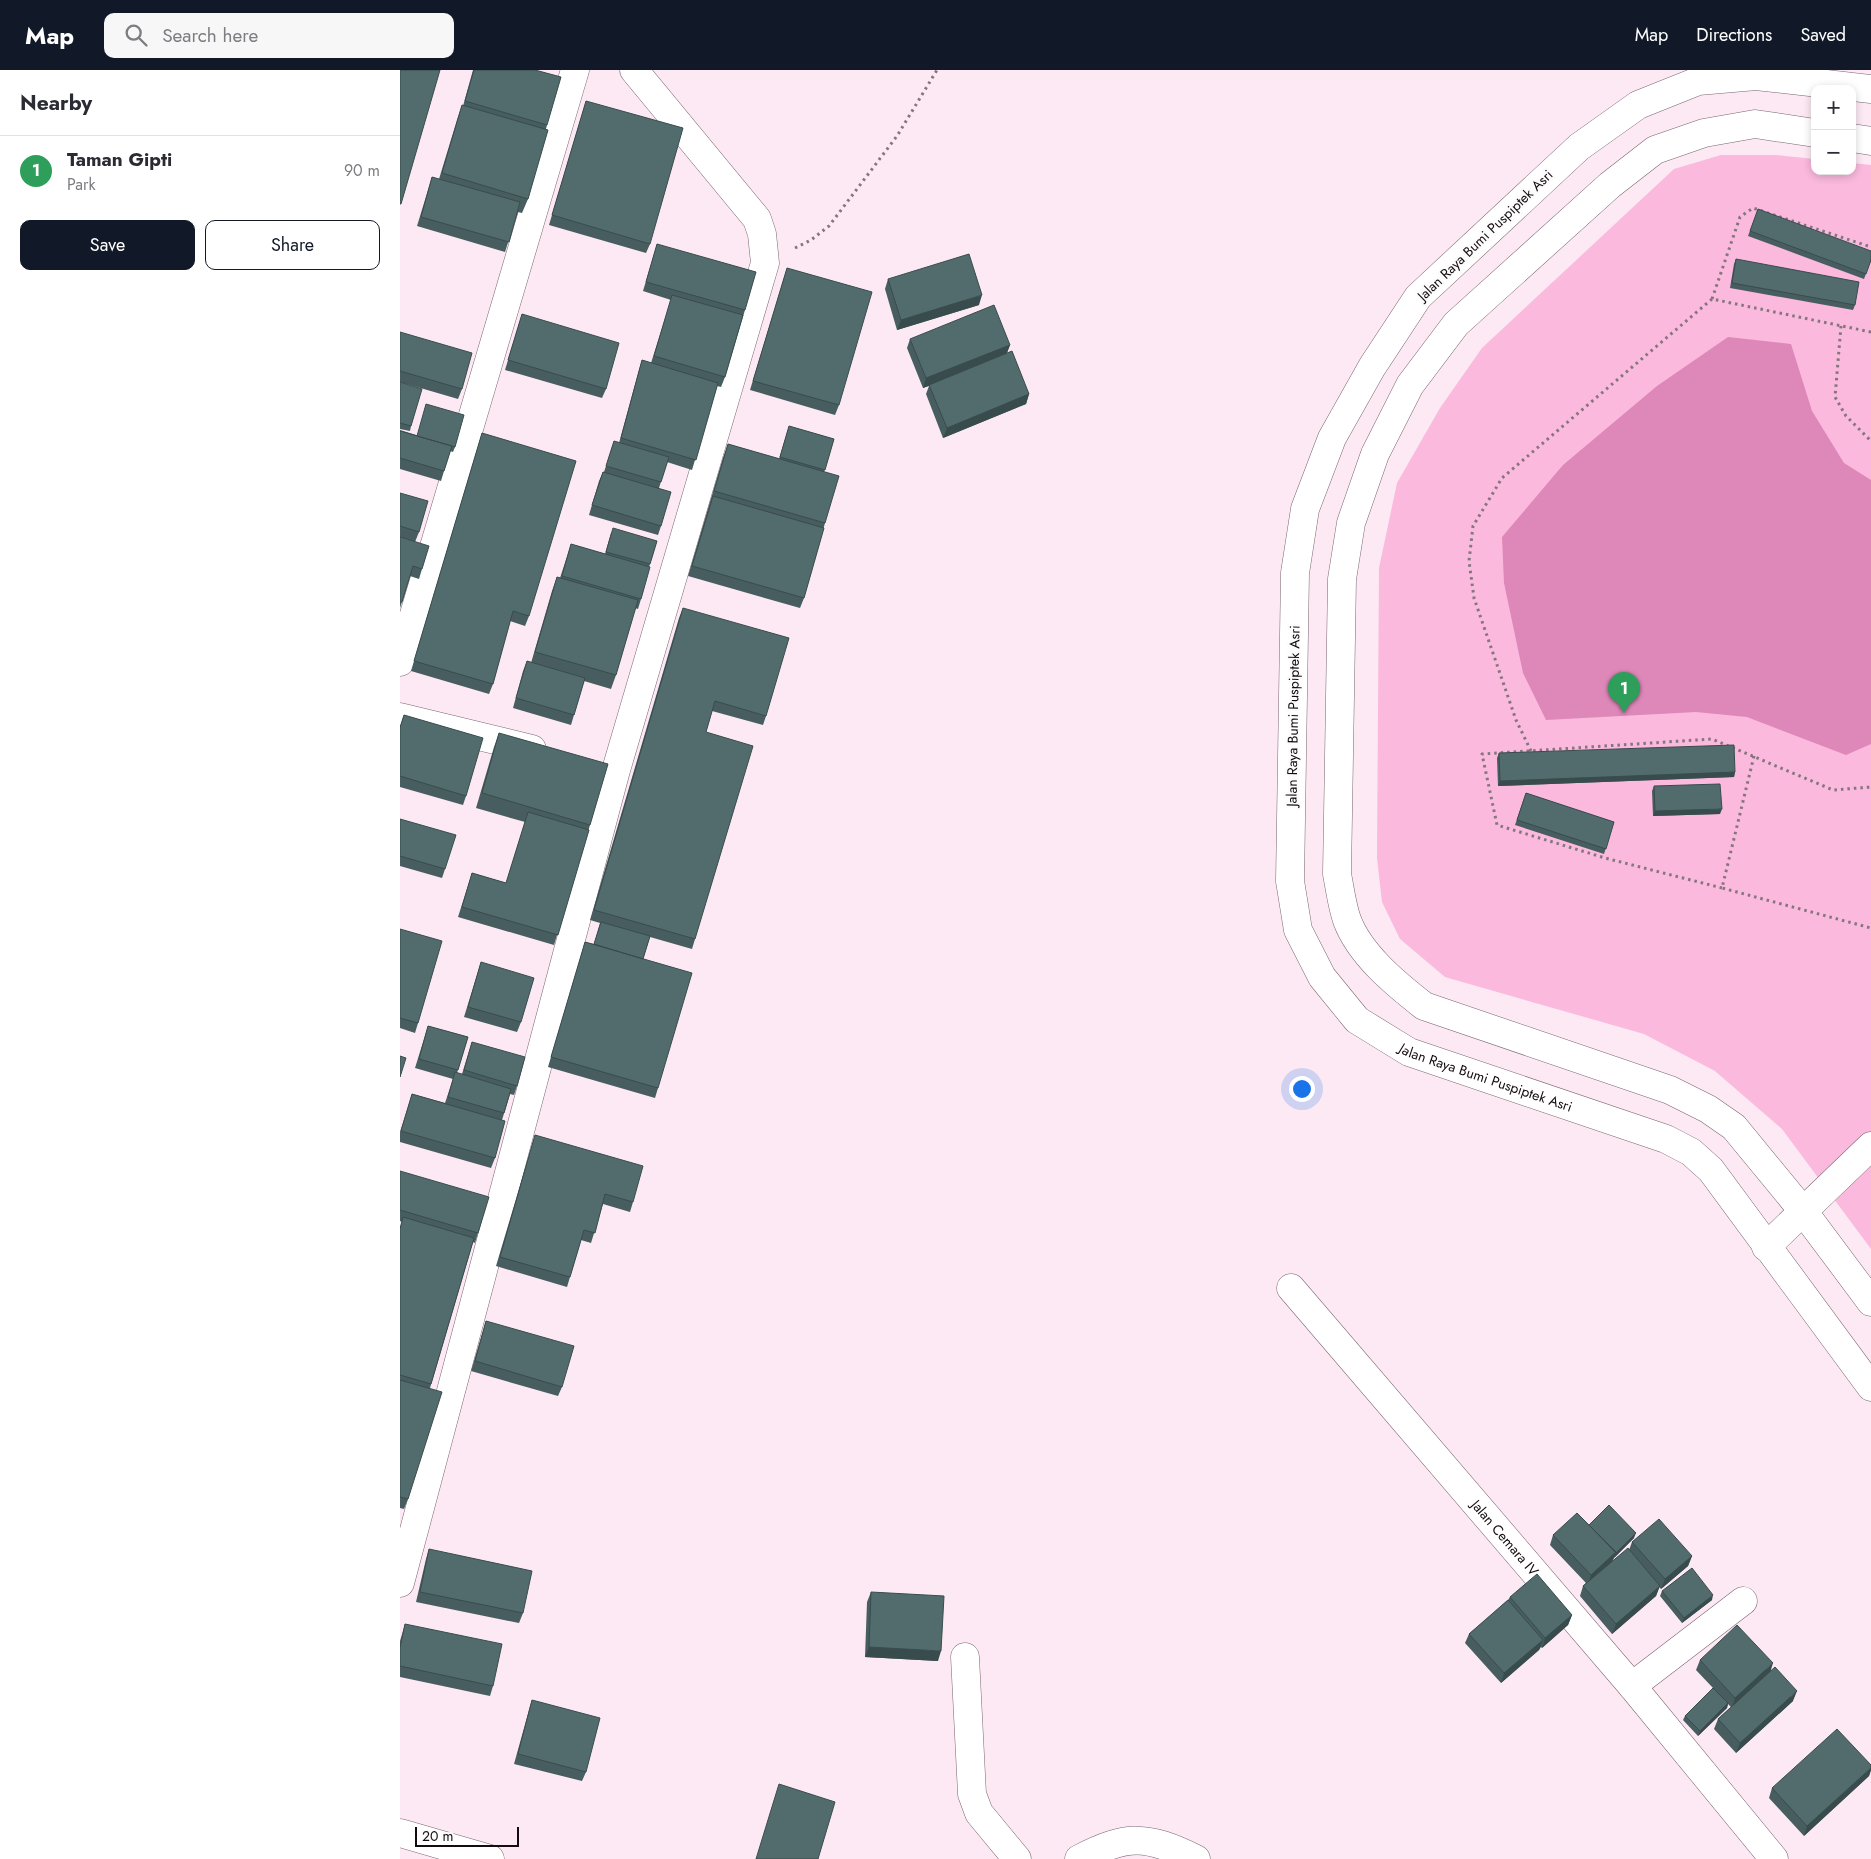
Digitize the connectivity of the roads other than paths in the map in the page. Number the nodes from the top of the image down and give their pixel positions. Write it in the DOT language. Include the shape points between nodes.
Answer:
graph roads {
  1 [pos="575,70"];
  2 [pos="634,70"];
  3 [pos="1871,89"];
  4 [pos="1811,132"];
  5 [pos="1856,139"];
  6 [pos="1871,141"];
  7 [pos="400,662"];
  8 [pos="400,717"];
  9 [pos="560,756"];
  10 [pos="588,763"];
  11 [pos="616,770"];
  12 [pos="1871,1146"];
  13 [pos="1803,1211"];
  14 [pos="1766,1247"];
  15 [pos="1291,1288"];
  16 [pos="1871,1302"];
  17 [pos="1871,1387"];
  18 [pos="404,1553"];
  19 [pos="400,1583"];
  20 [pos="1743,1601"];
  21 [pos="965,1657"];
  22 [pos="1632,1686"];
  23 [pos="400,1833"];
  24 [pos="490,1859"];
  25 [pos="1017,1859"];
  26 [pos="1079,1859"];
  27 [pos="1196,1859"];
  28 [pos="1774,1859"];
  1 -- 7 [label="street"];
  2 -- 11 [label="street" via="757,220 765,263"];
  3 -- 14 [label="street, Jalan Raya Bumi Puspiptek Asri" via="1756,76 1698,81 1638,105 1579,147 1418,297 1372,367 1332,438 1305,509 1295,573 1290,881 1298,930 1322,978 1358,1020 1409,1052 1584,1110 1666,1139 1692,1152 1711,1170"];
  4 -- 13 [label="street" via="1755,124 1704,132 1655,150 1610,186 1456,324 1410,385 1372,462 1351,523 1344,569 1337,874 1347,920 1368,954 1395,983 1424,1006 1670,1090 1708,1109 1734,1127"];
  5 -- 6 [label="street"];
  8 -- 9 [label="street"];
  10 -- 11 [label="street"];
  11 -- 18 [label="street"];
  12 -- 13 [label="street"];
  13 -- 14 [label="street"];
  13 -- 16 [label="street"];
  14 -- 17 [label="street, Jalan Raya Bumi Puspiptek Asri"];
  15 -- 22 [label="street, Jalan Cemara IV"];
  18 -- 19 [label="street"];
  20 -- 22 [label="street"];
  21 -- 25 [label="street" via="972,1794 979,1813"];
  22 -- 28 [label="street, Jalan Cemara IV"];
  23 -- 24 [label="street"];
  26 -- 27 [label="street" via="1106,1845 1131,1839 1167,1845"];
}
